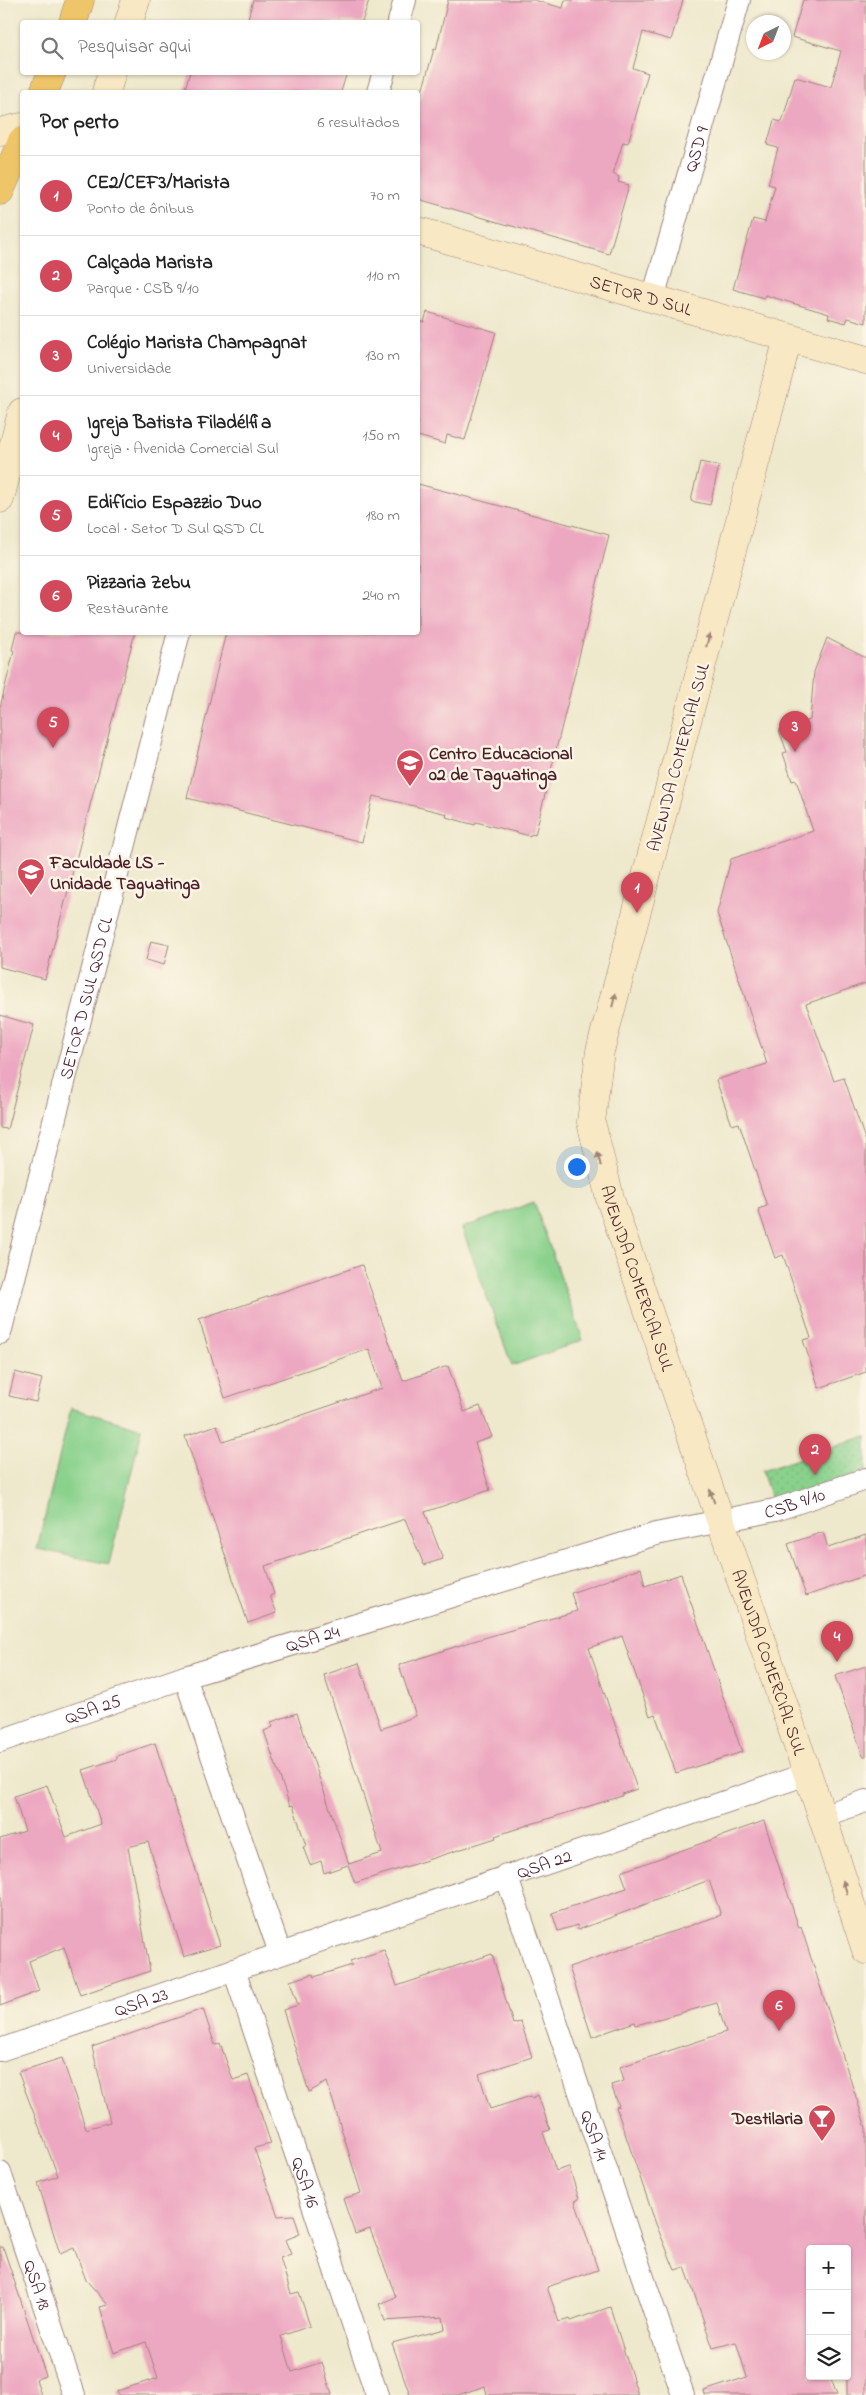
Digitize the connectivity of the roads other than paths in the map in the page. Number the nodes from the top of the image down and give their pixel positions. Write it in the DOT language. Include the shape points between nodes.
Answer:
graph roads {
  1 [pos="80,0"];
  2 [pos="136,0"];
  3 [pos="405,0"];
  4 [pos="738,0"];
  5 [pos="74,20"];
  6 [pos="130,20"];
  7 [pos="400,20"];
  8 [pos="51,75"];
  9 [pos="111,75"];
  10 [pos="383,75"];
  11 [pos="45,90"];
  12 [pos="107,90"];
  13 [pos="379,90"];
  14 [pos="20,127"];
  15 [pos="0,132"];
  16 [pos="15,152"];
  17 [pos="0,190"];
  18 [pos="420,232"];
  19 [pos="653,298"];
  20 [pos="788,338"];
  21 [pos="866,360"];
  22 [pos="20,420"];
  23 [pos="0,430"];
  24 [pos="12,454"];
  25 [pos="0,499"];
  26 [pos="178,635"];
  27 [pos="0,1333"];
  28 [pos="866,1479"];
  29 [pos="721,1522"];
  30 [pos="185,1677"];
  31 [pos="0,1741"];
  32 [pos="807,1774"];
  33 [pos="866,1801"];
  34 [pos="822,1816"];
  35 [pos="506,1875"];
  36 [pos="866,1950"];
  37 [pos="280,1954"];
  38 [pos="234,1970"];
  39 [pos="0,2050"];
  40 [pos="0,2173"];
  41 [pos="74,2395"];
  42 [pos="377,2395"];
  43 [pos="682,2395"];
  1 -- 5 [label="highway"];
  2 -- 6 [label="main road"];
  3 -- 7 [label="street"];
  4 -- 19 [label="street, QSD 9"];
  8 -- 11 [label="highway"];
  9 -- 12 [label="main road"];
  10 -- 13 [label="street"];
  14 -- 15 [label="main road"];
  16 -- 17 [label="highway"];
  18 -- 19 [label="main road, SETOR D SUL"];
  19 -- 20 [label="main road, SETOR D SUL"];
  20 -- 21 [label="main road, SETOR D SUL"];
  29 -- 20 [label="main road, AVENIDA COMERCIAL SUL, one-way" via="611,1202 591,1122 600,1050"];
  22 -- 24 [label="main road"];
  23 -- 24 [label="main road"];
  24 -- 25 [label="main road"];
  26 -- 27 [label="street, SETOR D SUL QSD CL"];
  28 -- 29 [label="street, CSB 9/10" via="775,1510"];
  29 -- 30 [label="street, QSA 24" via="656,1534"];
  29 -- 32 [label="main road, AVENIDA COMERCIAL SUL"];
  30 -- 31 [label="street, QSA 25"];
  30 -- 37 [label="street"];
  32 -- 34 [label="main road, AVENIDA COMERCIAL SUL"];
  32 -- 35 [label="street, QSA 22"];
  33 -- 34 [label="street"];
  36 -- 34 [label="main road, AVENIDA COMERCIAL SUL, one-way"];
  35 -- 37 [label="street, QSA 22"];
  35 -- 43 [label="street, QSA 14"];
  37 -- 38 [label="street, QSA 23"];
  38 -- 39 [label="street, QSA 23"];
  38 -- 42 [label="street, QSA 16"];
  40 -- 41 [label="street, QSA 18"];
}
